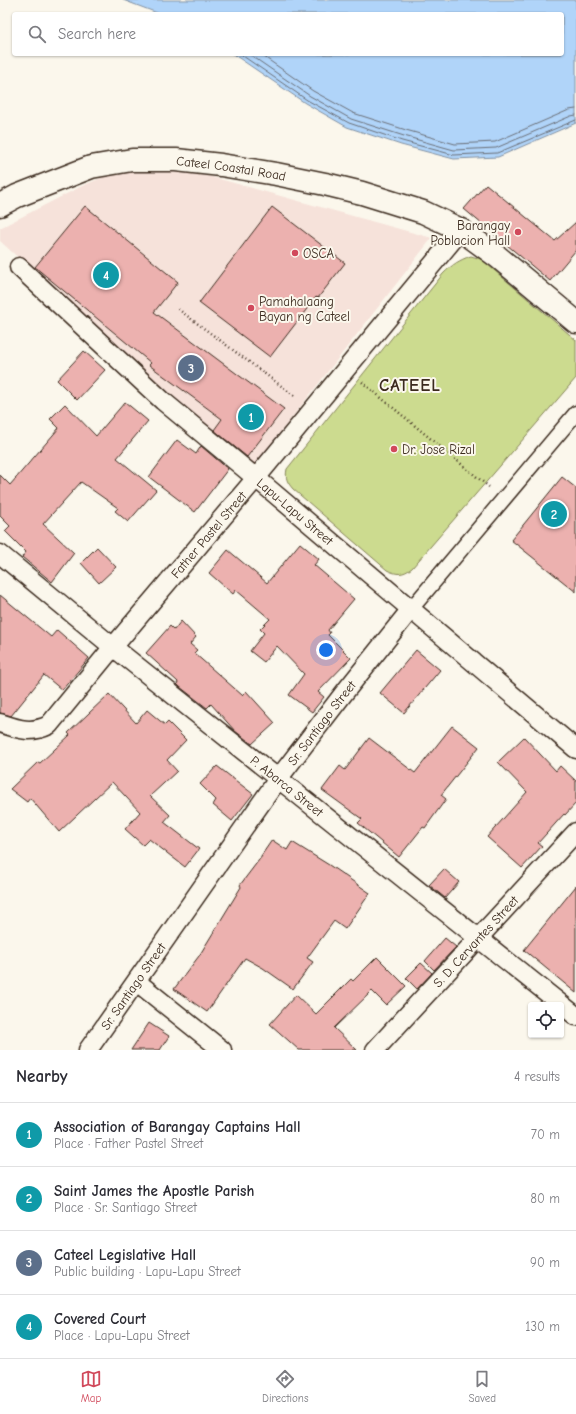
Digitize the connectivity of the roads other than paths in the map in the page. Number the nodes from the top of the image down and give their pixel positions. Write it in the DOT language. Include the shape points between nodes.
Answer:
graph roads {
  1 [pos="0,205"];
  2 [pos="461,230"];
  3 [pos="19,267"];
  4 [pos="576,322"];
  5 [pos="576,413"];
  6 [pos="256,478"];
  7 [pos="0,554"];
  8 [pos="411,609"];
  9 [pos="112,647"];
  10 [pos="0,723"];
  11 [pos="576,749"];
  12 [pos="278,779"];
  13 [pos="576,832"];
  14 [pos="478,938"];
  15 [pos="137,982"];
  16 [pos="576,1016"];
  17 [pos="88,1050"];
  18 [pos="222,1050"];
  19 [pos="375,1050"];
  1 -- 2 [label="street, Cateel Coastal Road" via="91,167 132,160 176,160 221,165 325,184 424,212"];
  2 -- 4 [label="street, Cateel Coastal Road" via="498,257"];
  2 -- 6 [label="street, Father Pastel Street"];
  3 -- 6 [label="street, Lapu-Lapu Street" via="163,401"];
  5 -- 8 [label="street, Sr. Santiago Street"];
  6 -- 8 [label="street, Lapu-Lapu Street"];
  6 -- 9 [label="street, Father Pastel Street"];
  7 -- 9 [label="street, P. Abarca Street"];
  8 -- 11 [label="street, Lapu-Lapu Street"];
  8 -- 12 [label="street, Sr. Santiago Street"];
  9 -- 10 [label="street, Father Pastel Street" via="49,725 30,731"];
  9 -- 12 [label="street, P. Abarca Street"];
  12 -- 14 [label="street, P. Abarca Street"];
  12 -- 15 [label="street, Sr. Santiago Street"];
  13 -- 14 [label="street, S. D. Cervantes Street"];
  14 -- 16 [label="street, P. Abarca Street"];
  14 -- 19 [label="street, S. D. Cervantes Street"];
  15 -- 17 [label="street, Sr. Santiago Street"];
  15 -- 18 [label="street"];
}
